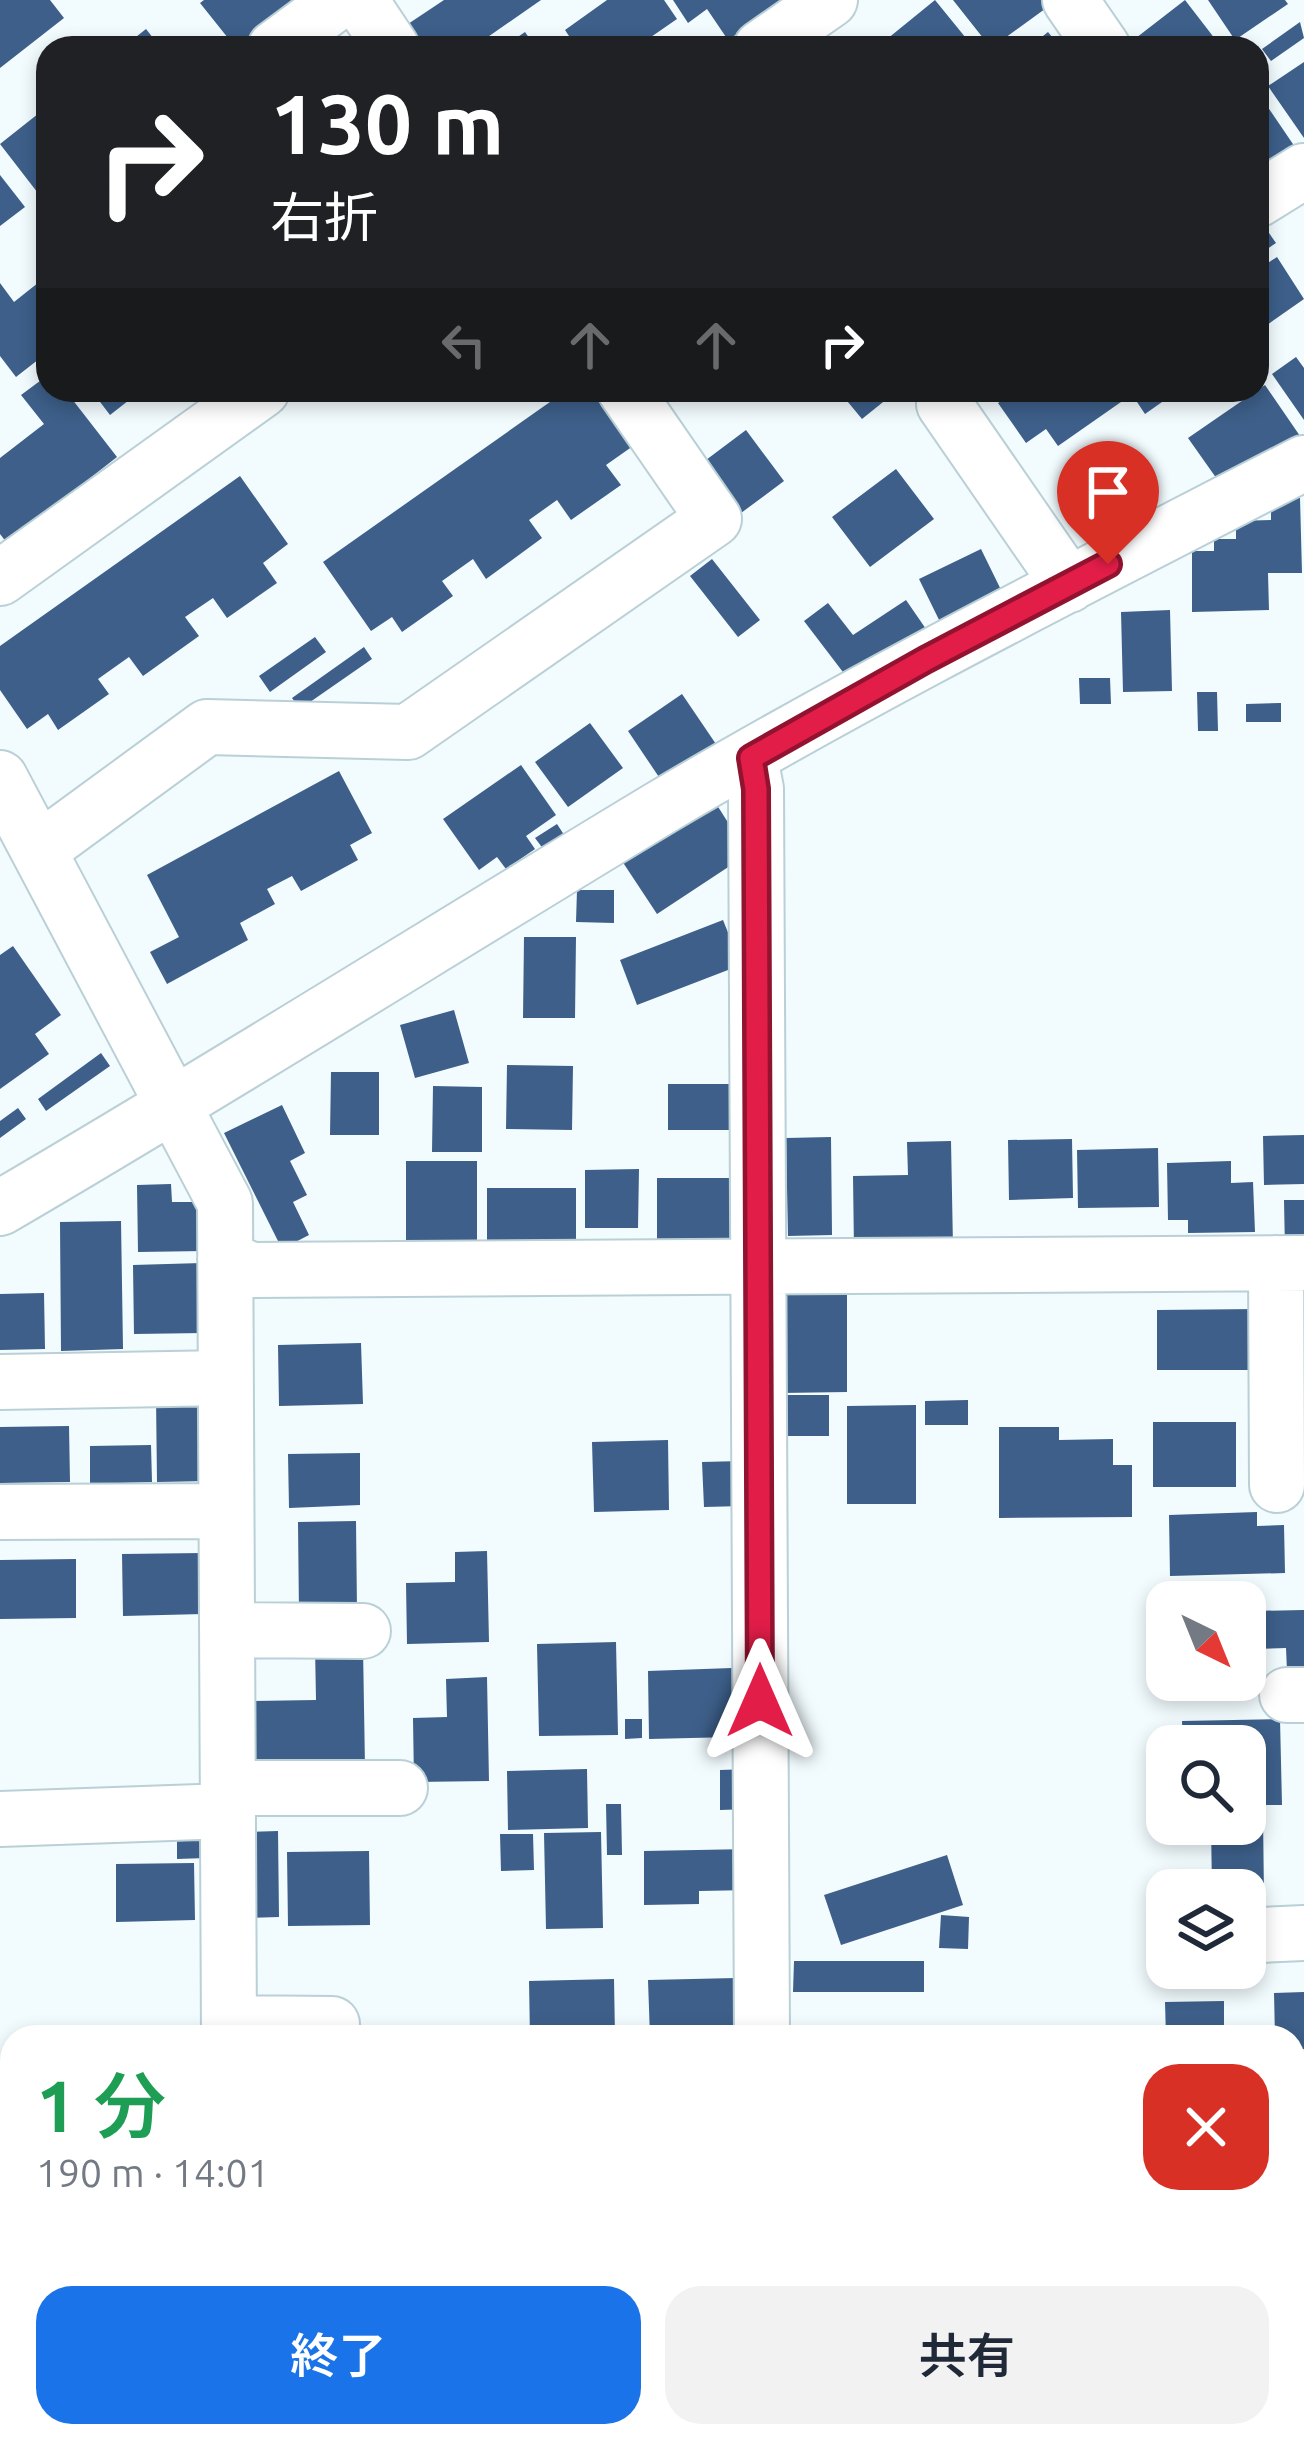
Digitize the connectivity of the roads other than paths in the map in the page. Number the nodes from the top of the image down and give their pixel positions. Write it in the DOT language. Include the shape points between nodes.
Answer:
graph roads {
  1 [pos="340,0"];
  2 [pos="360,0"];
  3 [pos="830,0"];
  4 [pos="1070,0"];
  5 [pos="290,36"];
  6 [pos="384,36"];
  7 [pos="778,36"];
  8 [pos="1094,36"];
  9 [pos="1304,171"];
  10 [pos="1269,193"];
  11 [pos="245,402"];
  12 [pos="633,402"];
  13 [pos="944,404"];
  14 [pos="1304,463"];
  15 [pos="0,578"];
  16 [pos="1069,584"];
  17 [pos="751,758"];
  18 [pos="0,778"];
  19 [pos="22,842"];
  20 [pos="174,1107"];
  21 [pos="0,1208"];
  22 [pos="225,1259"];
  23 [pos="1290,1263"];
  24 [pos="758,1269"];
  25 [pos="226,1378"];
  26 [pos="0,1382"];
  27 [pos="1277,1485"];
  28 [pos="226,1511"];
  29 [pos="0,1512"];
  30 [pos="227,1630"];
  31 [pos="363,1630"];
  32 [pos="400,1788"];
  33 [pos="228,1800"];
  34 [pos="0,1819"];
  35 [pos="332,2024"];
  36 [pos="229,2025"];
  37 [pos="315,2025"];
  38 [pos="761,2025"];
  1 -- 5 [label="street"];
  2 -- 6 [label="street"];
  3 -- 7 [label="street"];
  4 -- 8 [label="street"];
  9 -- 10 [label="street"];
  11 -- 15 [label="street"];
  12 -- 19 [label="street" via="714,519 408,732 207,727"];
  13 -- 16 [label="street"];
  14 -- 16 [label="street"];
  16 -- 17 [label="street"];
  17 -- 20 [label="street"];
  17 -- 24 [label="street"];
  18 -- 19 [label="street"];
  19 -- 20 [label="street"];
  20 -- 21 [label="street"];
  20 -- 22 [label="street" via="225,1203"];
  22 -- 24 [label="street" via="252,1270"];
  22 -- 25 [label="street"];
  23 -- 24 [label="street"];
  23 -- 27 [label="street"];
  24 -- 38 [label="street"];
  25 -- 26 [label="street"];
  25 -- 28 [label="street"];
  28 -- 29 [label="street"];
  28 -- 30 [label="street"];
  30 -- 31 [label="street"];
  30 -- 33 [label="street"];
  32 -- 33 [label="street"];
  33 -- 34 [label="street"];
  33 -- 36 [label="street"];
  35 -- 37 [label="street"];
}
